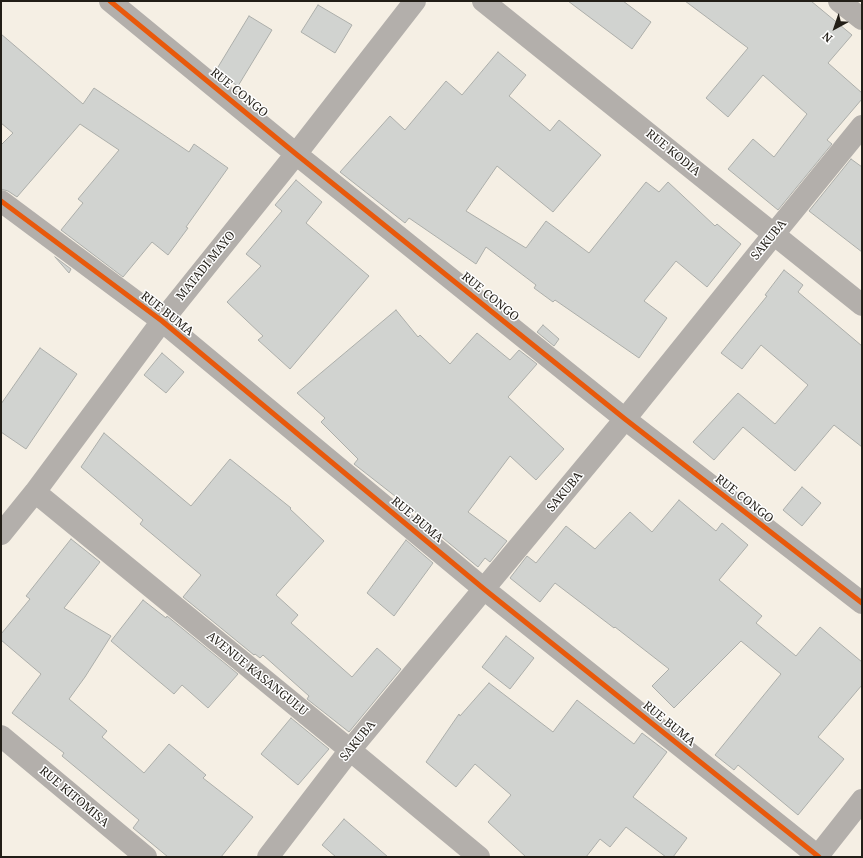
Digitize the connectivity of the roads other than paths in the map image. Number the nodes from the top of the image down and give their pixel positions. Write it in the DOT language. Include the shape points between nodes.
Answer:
graph roads {
  1 [pos="110,1"];
  2 [pos="415,1"];
  3 [pos="483,1"];
  4 [pos="839,1"];
  5 [pos="862,19"];
  6 [pos="862,126"];
  7 [pos="296,154"];
  8 [pos="1,201"];
  9 [pos="774,234"];
  10 [pos="862,305"];
  11 [pos="162,321"];
  12 [pos="625,419"];
  13 [pos="34,492"];
  14 [pos="1,534"];
  15 [pos="484,589"];
  16 [pos="862,603"];
  17 [pos="1,736"];
  18 [pos="350,750"];
  19 [pos="862,800"];
  20 [pos="146,857"];
  21 [pos="268,857"];
  22 [pos="479,857"];
  23 [pos="818,857"];
  1 -- 7 [label="street, RUE CONGO"];
  2 -- 7 [label="street, MATADI MAYO"];
  3 -- 9 [label="street, RUE KODIA"];
  4 -- 5 [label="street"];
  6 -- 9 [label="street, SAKUBA"];
  7 -- 11 [label="street, MATADI MAYO"];
  7 -- 12 [label="street, RUE CONGO"];
  8 -- 11 [label="street, RUE BUMA"];
  9 -- 10 [label="street, RUE KODIA"];
  9 -- 12 [label="street, SAKUBA"];
  11 -- 13 [label="street, MATADI MAYO"];
  11 -- 15 [label="street, RUE BUMA"];
  12 -- 15 [label="street, SAKUBA"];
  12 -- 16 [label="street, RUE CONGO"];
  13 -- 14 [label="street, MATADI MAYO"];
  13 -- 18 [label="street, AVENUE KASANGULU"];
  15 -- 18 [label="street, SAKUBA"];
  15 -- 23 [label="street, RUE BUMA"];
  17 -- 20 [label="street, RUE KITOMISA"];
  18 -- 21 [label="street, SAKUBA"];
  18 -- 22 [label="street, AVENUE KASANGULU"];
  19 -- 23 [label="street"];
}
